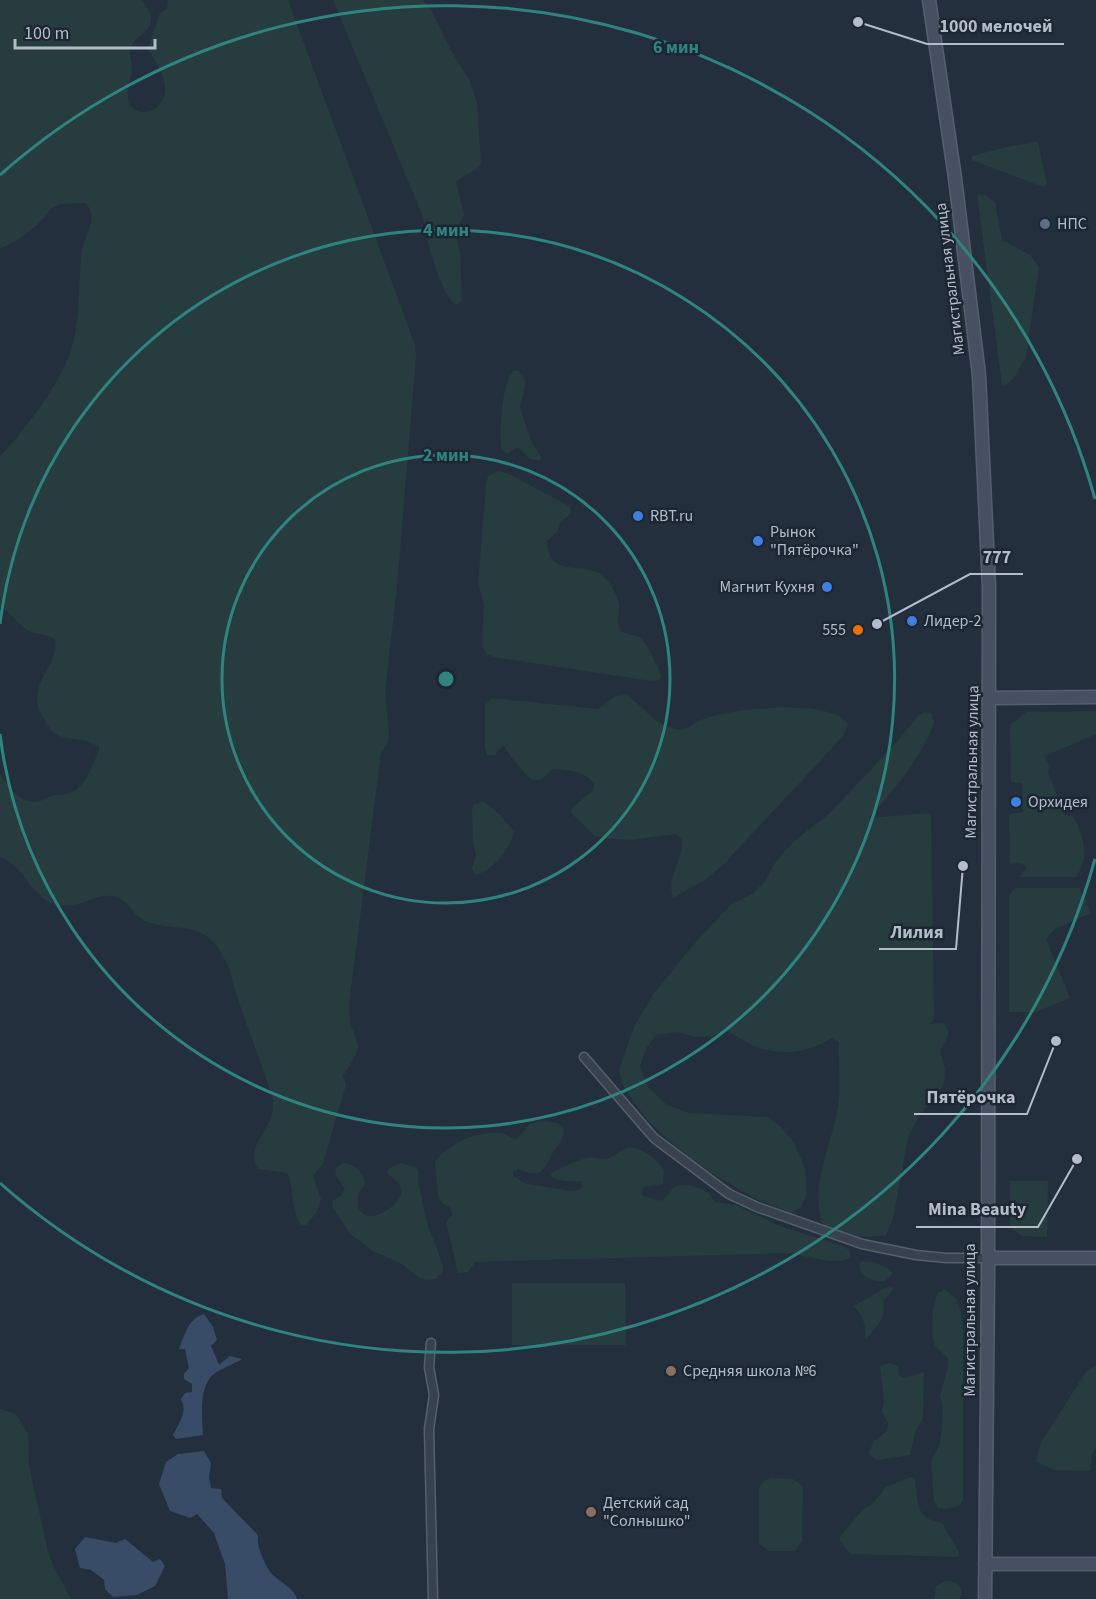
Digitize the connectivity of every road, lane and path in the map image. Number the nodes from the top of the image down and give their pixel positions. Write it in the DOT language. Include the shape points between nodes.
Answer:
graph roads {
  1 [pos="929,0"];
  2 [pos="1096,697"];
  3 [pos="989,698"];
  4 [pos="584,1057"];
  5 [pos="988,1258"];
  6 [pos="1096,1258"];
  7 [pos="431,1343"];
  8 [pos="985,1564"];
  9 [pos="1096,1564"];
  10 [pos="433,1599"];
  11 [pos="985,1599"];
  1 -- 3 [label="main road, Магистральная улица" via="979,375 989,587"];
  2 -- 3 [label="main road"];
  3 -- 5 [label="main road, Магистральная улица"];
  4 -- 5 [label="street" via="654,1138 729,1194 862,1244 936,1257"];
  5 -- 6 [label="main road"];
  5 -- 8 [label="main road, Магистральная улица"];
  7 -- 10 [label="street"];
  8 -- 9 [label="main road"];
  8 -- 11 [label="main road, Магистральная улица"];
}
